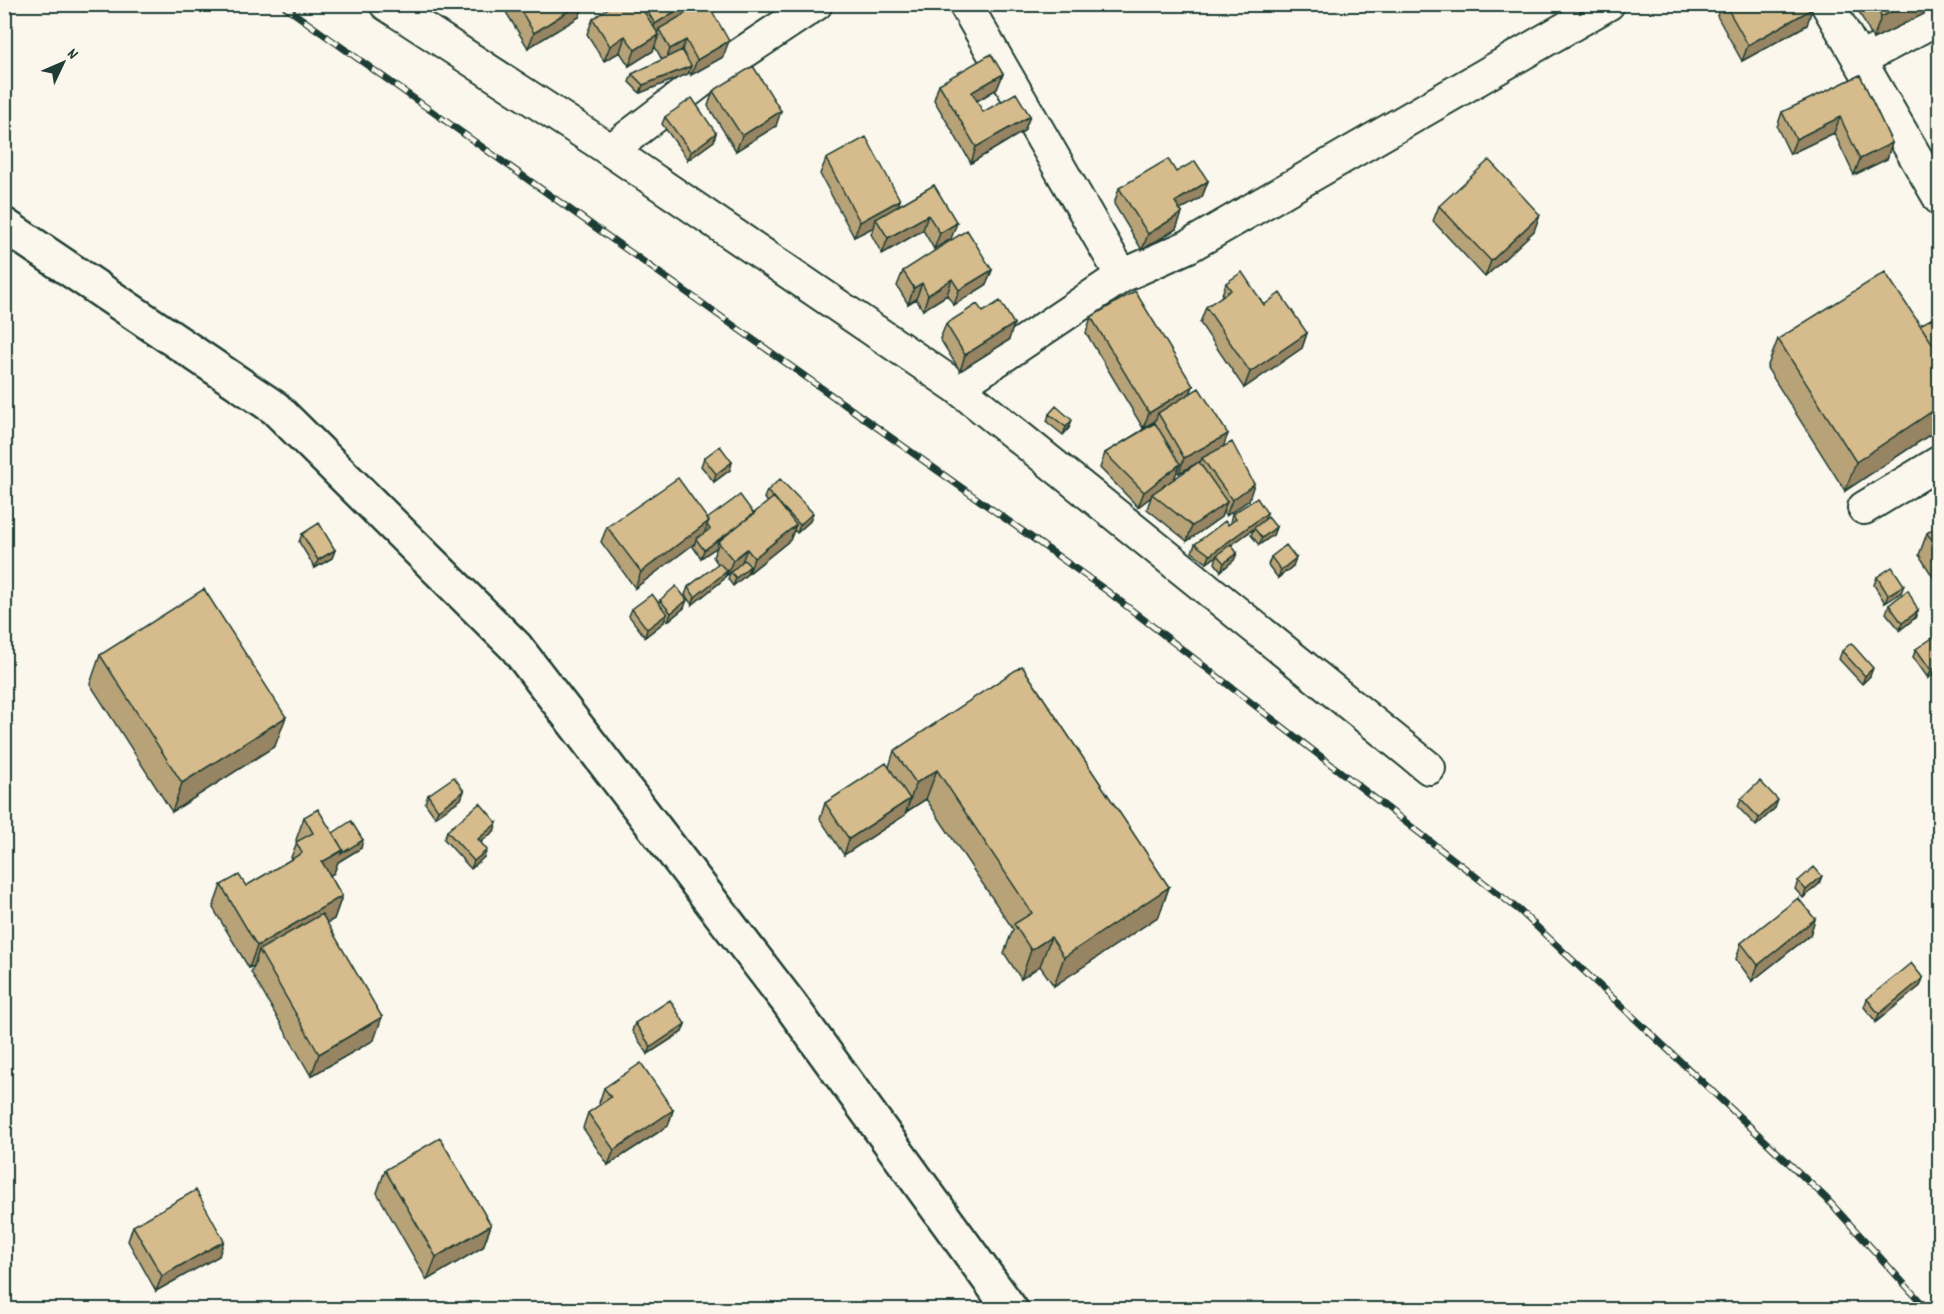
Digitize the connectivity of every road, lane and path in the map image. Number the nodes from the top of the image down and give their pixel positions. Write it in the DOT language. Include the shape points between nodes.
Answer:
graph roads {
  1 [pos="386,4"];
  2 [pos="816,4"];
  3 [pos="965,4"];
  4 [pos="1608,4"];
  5 [pos="1827,4"];
  6 [pos="1570,14"];
  7 [pos="1940,16"];
  8 [pos="1859,60"];
  9 [pos="611,150"];
  10 [pos="1940,199"];
  11 [pos="4,225"];
  12 [pos="1122,276"];
  13 [pos="957,387"];
  14 [pos="1940,462"];
  15 [pos="1864,508"];
  16 [pos="1429,768"];
  17 [pos="1011,1310"];
  1 -- 9 [label="street"];
  2 -- 9 [label="street" via="705,78"];
  3 -- 12 [label="street"];
  4 -- 6 [label="street"];
  5 -- 8 [label="street"];
  6 -- 12 [label="street" via="1189,246"];
  7 -- 8 [label="street"];
  8 -- 10 [label="street"];
  9 -- 13 [label="street"];
  11 -- 17 [label="street" via="275,408 516,647 789,1003"];
  12 -- 13 [label="street"];
  13 -- 16 [label="street"];
  14 -- 15 [label="street"];
}
